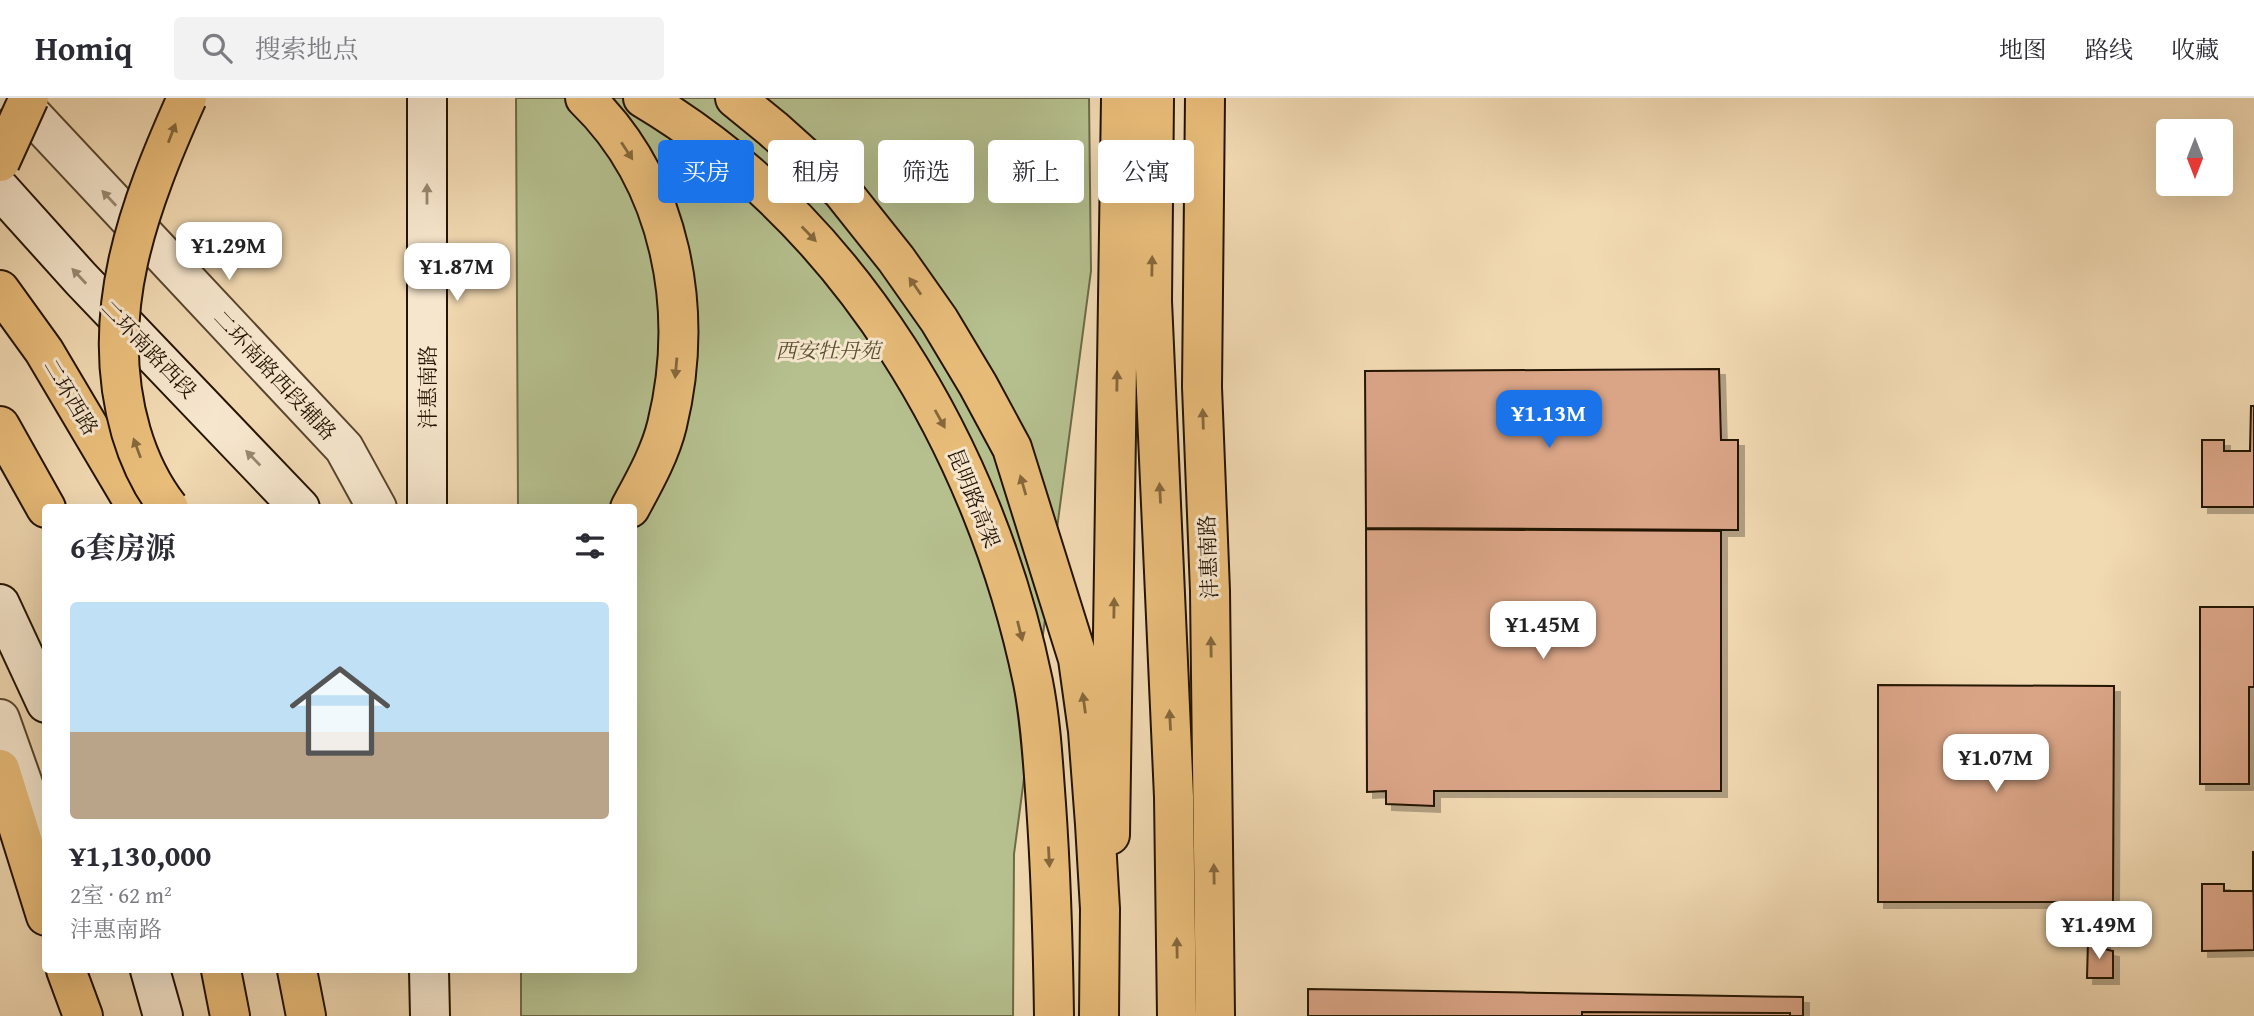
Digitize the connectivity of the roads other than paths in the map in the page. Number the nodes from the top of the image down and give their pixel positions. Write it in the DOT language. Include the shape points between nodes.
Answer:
graph roads {
  1 [pos="16,98"];
  2 [pos="29,98"];
  3 [pos="187,98"];
  4 [pos="427,98"];
  5 [pos="585,98"];
  6 [pos="643,98"];
  7 [pos="735,98"];
  8 [pos="1121,98"];
  9 [pos="1154,98"];
  10 [pos="1205,98"];
  11 [pos="0,162"];
  12 [pos="0,189"];
  13 [pos="0,290"];
  14 [pos="0,426"];
  15 [pos="44,504"];
  16 [pos="135,504"];
  17 [pos="166,504"];
  18 [pos="296,504"];
  19 [pos="375,504"];
  20 [pos="427,504"];
  21 [pos="632,504"];
  22 [pos="0,604"];
  23 [pos="42,694"];
  24 [pos="0,719"];
  25 [pos="0,769"];
  26 [pos="42,838"];
  27 [pos="41,904"];
  28 [pos="51,973"];
  29 [pos="66,973"];
  30 [pos="78,973"];
  31 [pos="151,973"];
  32 [pos="221,973"];
  33 [pos="298,973"];
  34 [pos="429,973"];
  35 [pos="58,1016"];
  36 [pos="83,1016"];
  37 [pos="89,1016"];
  38 [pos="163,1016"];
  39 [pos="230,1016"];
  40 [pos="306,1016"];
  41 [pos="430,1016"];
  42 [pos="1054,1016"];
  43 [pos="1099,1016"];
  44 [pos="1109,1016"];
  45 [pos="1177,1016"];
  46 [pos="1215,1016"];
  19 -- 1 [label="main road, 二环南路西段辅路, one-way" via="344,448"];
  2 -- 11 [label="main road, bridge"];
  17 -- 3 [label="main road, one-way, bridge" via="138,452 127,417 117,344 132,244"];
  20 -- 4 [label="main road, 沣惠南路, one-way"];
  5 -- 21 [label="main road, one-way" via="629,152 650,189 670,247 677,287 679,341 667,428"];
  6 -- 42 [label="main road, 昆明路高架, one-way" via="676,117 748,174 813,236 858,290 943,424 982,511 1007,581 1033,684 1049,846"];
  43 -- 7 [label="main road, one-way" via="1100,909 1088,731 1078,659 1012,448 939,320 849,199"];
  44 -- 8 [label="main road, one-way"];
  45 -- 9 [label="main road, one-way" via="1174,797 1152,301"];
  46 -- 10 [label="main road, 沣惠南路, one-way" via="1210,591 1202,387"];
  18 -- 12 [label="main road, 二环南路西段, one-way"];
  13 -- 16 [label="main road, 二环西路" via="44,351"];
  14 -- 15 [label="main road"];
  22 -- 23 [label="main road"];
  24 -- 26 [label="main road"];
  25 -- 27 [label="main road"];
  28 -- 35 [label="main road"];
  29 -- 36 [label="main road"];
  30 -- 37 [label="main road"];
  31 -- 38 [label="main road"];
  32 -- 39 [label="main road"];
  33 -- 40 [label="main road"];
  34 -- 41 [label="main road"];
}
